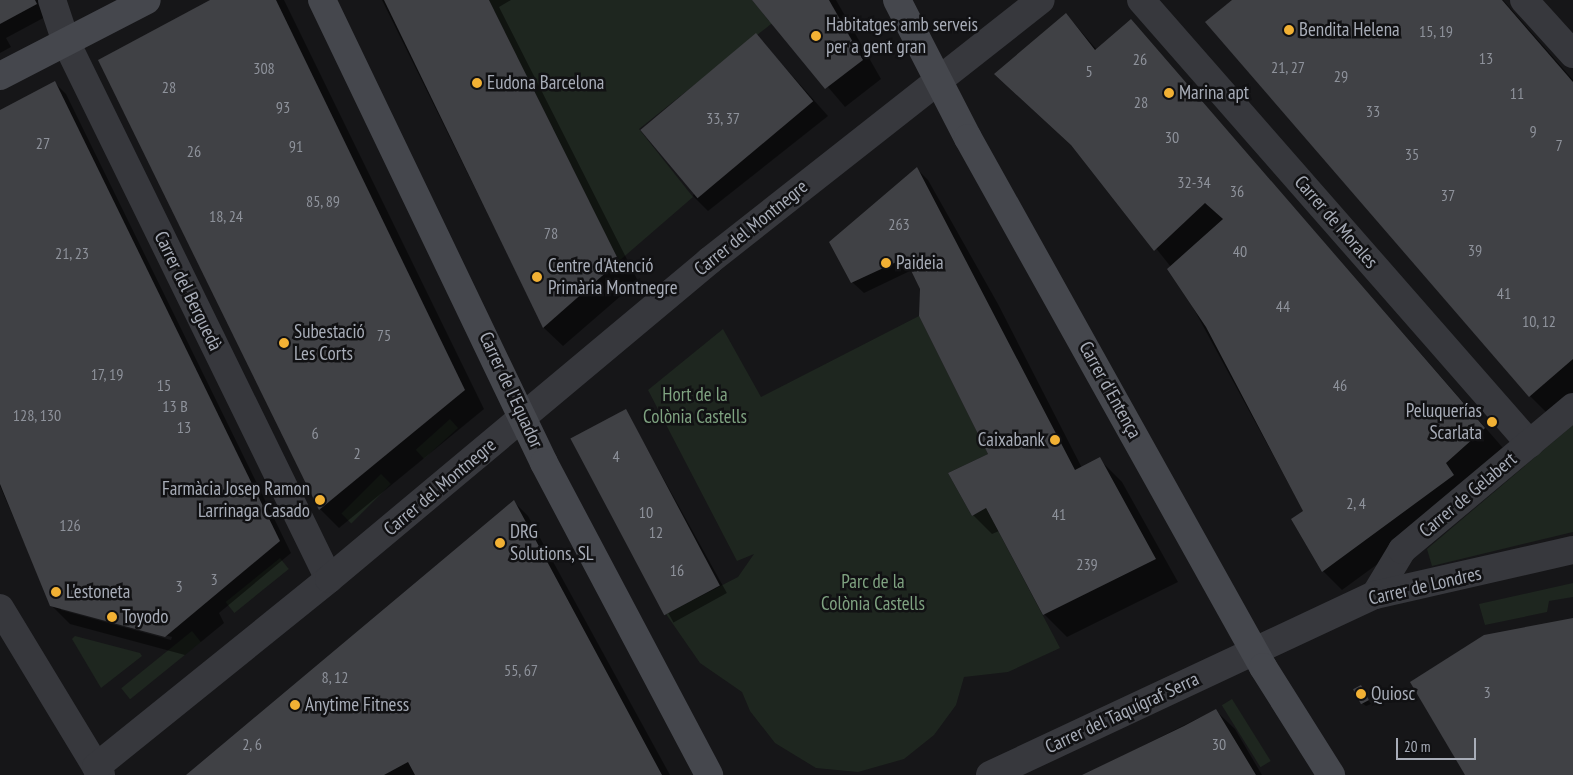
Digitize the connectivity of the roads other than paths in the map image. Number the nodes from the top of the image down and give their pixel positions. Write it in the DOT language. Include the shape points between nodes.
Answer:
graph roads {
  1 [pos="52,0"];
  2 [pos="147,0"];
  3 [pos="322,0"];
  4 [pos="897,0"];
  5 [pos="1041,0"];
  6 [pos="1141,0"];
  7 [pos="1524,0"];
  8 [pos="66,42"];
  9 [pos="1573,54"];
  10 [pos="0,76"];
  11 [pos="937,78"];
  12 [pos="1573,407"];
  13 [pos="524,418"];
  14 [pos="1530,444"];
  15 [pos="1573,550"];
  16 [pos="329,579"];
  17 [pos="1375,595"];
  18 [pos="0,608"];
  19 [pos="1253,648"];
  20 [pos="98,771"];
  21 [pos="708,775"];
  22 [pos="990,775"];
  23 [pos="1331,775"];
  1 -- 8 [label="street, Carrer del Berguedà"];
  2 -- 8 [label="main road"];
  3 -- 13 [label="main road, Carrer de l'Equador"];
  4 -- 11 [label="main road, Carrer d'Entença"];
  5 -- 11 [label="street, Carrer del Montnegre"];
  6 -- 14 [label="street, Carrer de Morales"];
  7 -- 9 [label="street"];
  8 -- 10 [label="main road"];
  8 -- 16 [label="street, Carrer del Berguedà"];
  11 -- 13 [label="street, Carrer del Montnegre"];
  11 -- 19 [label="main road, Carrer d'Entença"];
  12 -- 14 [label="street, Carrer de Gelabert"];
  13 -- 16 [label="street, Carrer del Montnegre"];
  13 -- 21 [label="main road, Carrer de l'Equador"];
  14 -- 17 [label="street, Carrer de Gelabert" via="1402,550"];
  15 -- 17 [label="street, Carrer de Londres" via="1459,579"];
  16 -- 20 [label="street, Carrer del Montnegre"];
  17 -- 19 [label="street, Carrer de Londres"];
  18 -- 20 [label="street"];
  19 -- 22 [label="street, Carrer del Taquígraf Serra"];
  19 -- 23 [label="main road, Carrer d'Entença"];
}
